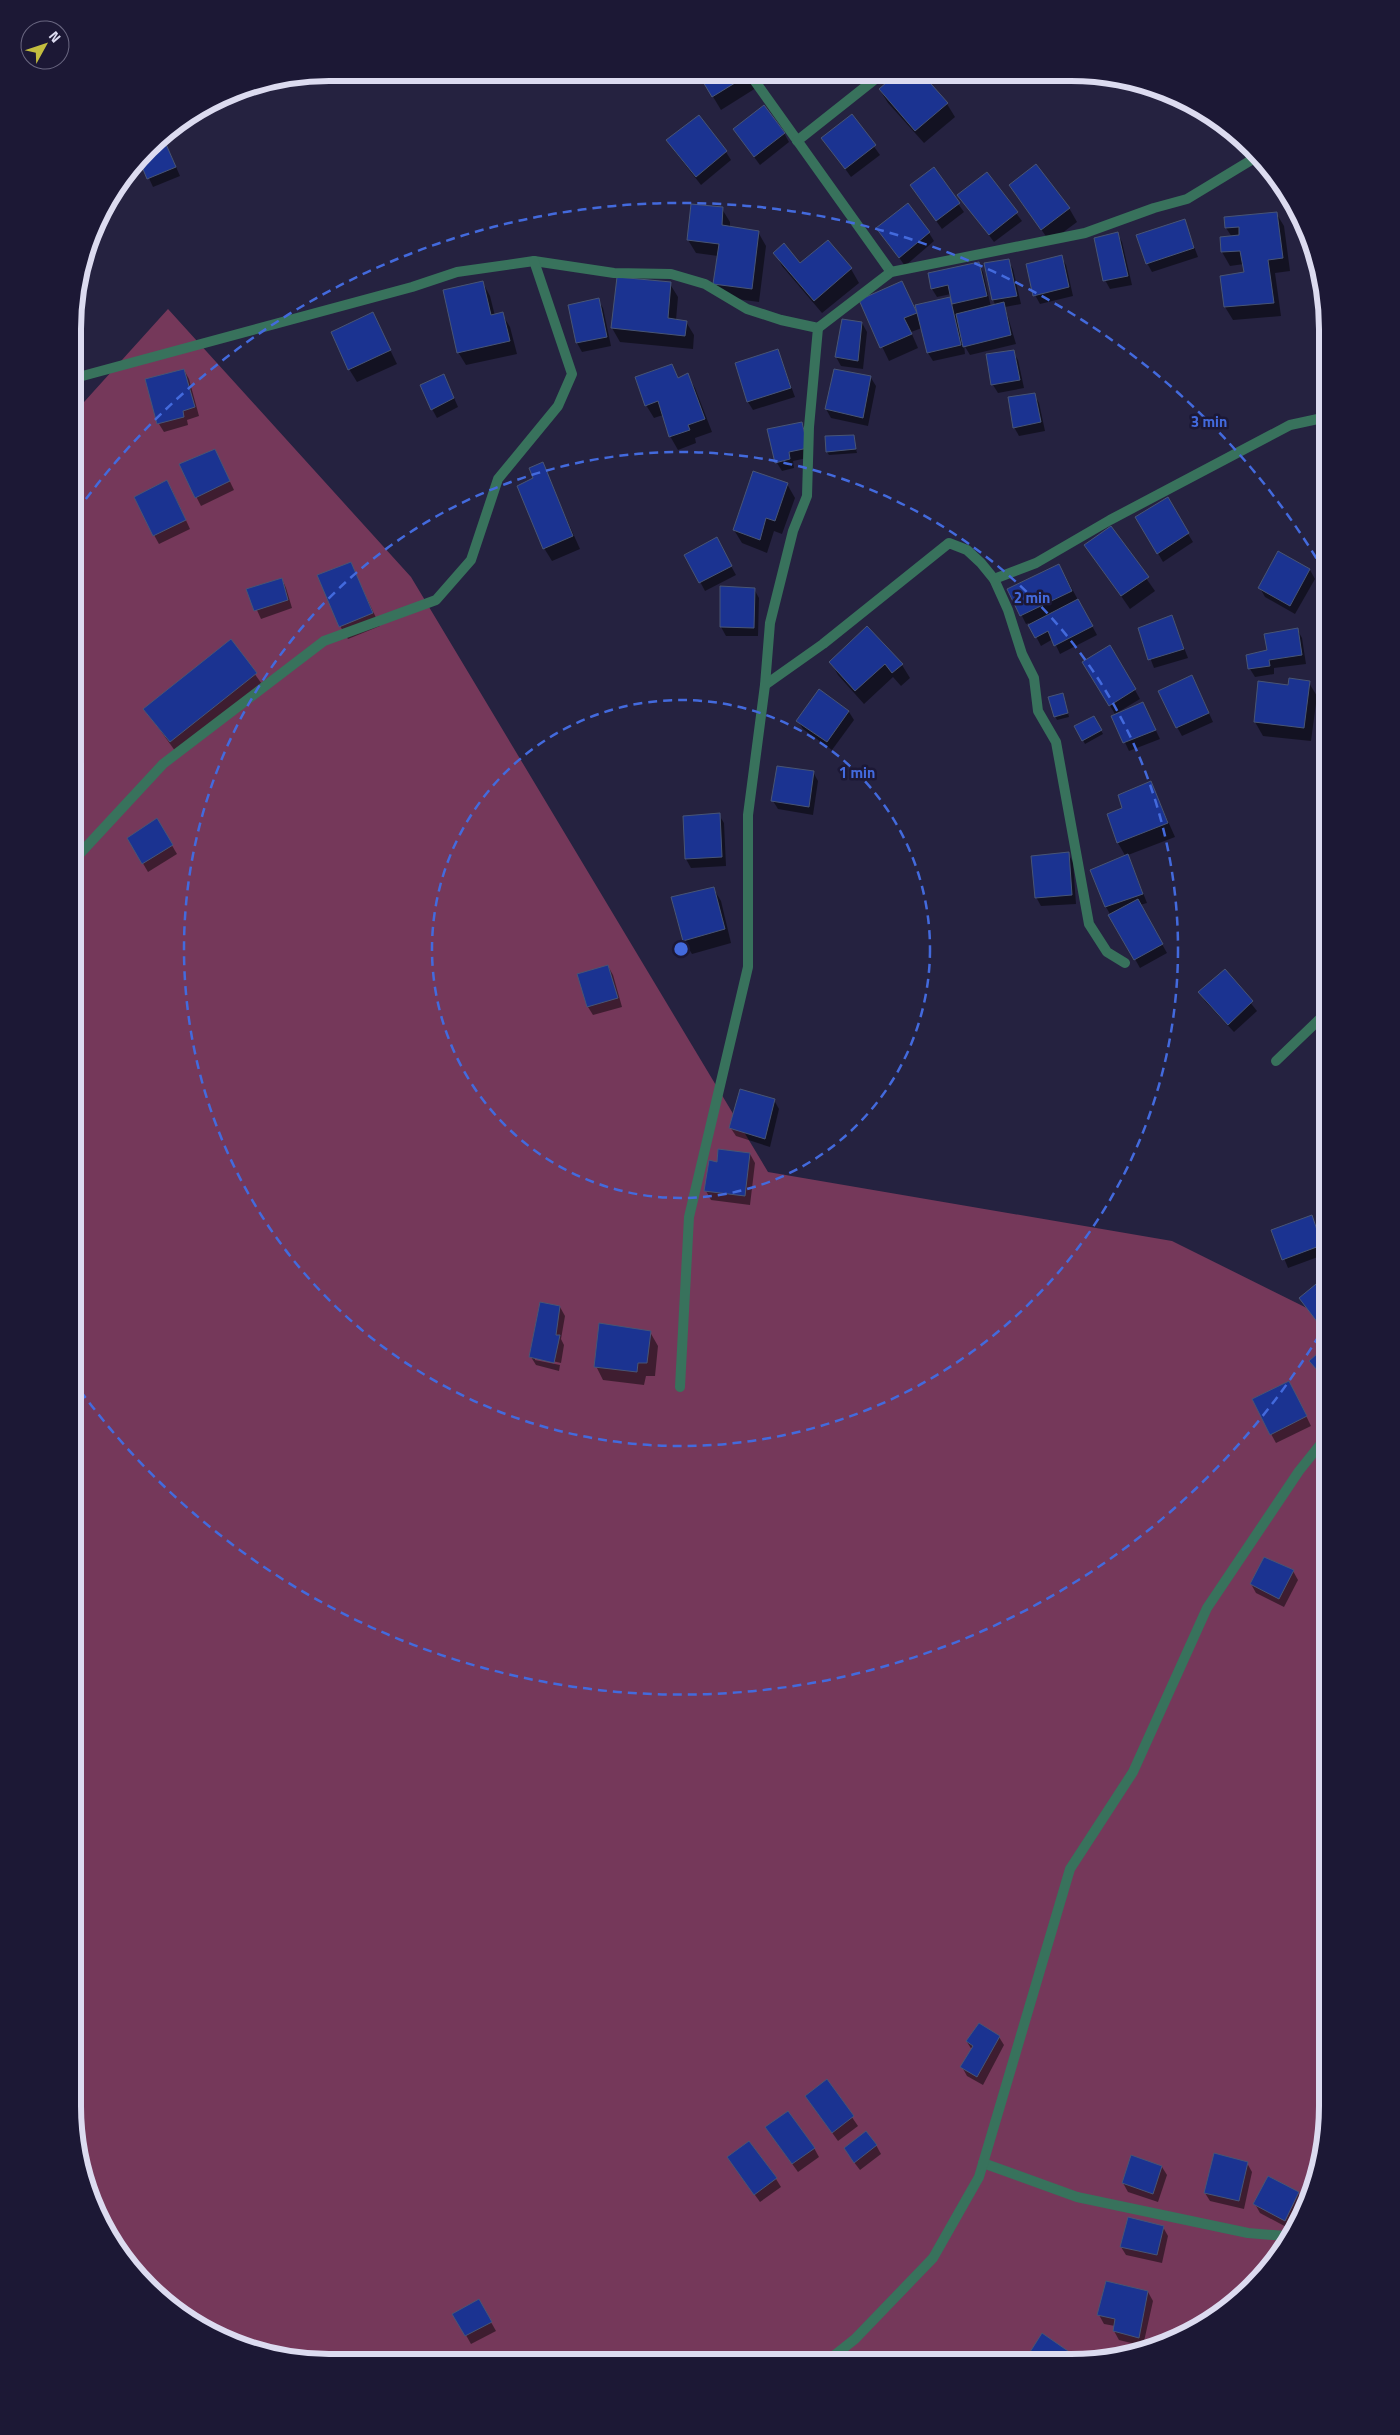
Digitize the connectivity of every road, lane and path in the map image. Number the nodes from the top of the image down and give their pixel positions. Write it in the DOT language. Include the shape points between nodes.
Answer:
graph roads {
  1 [pos="755,81"];
  2 [pos="873,81"];
  3 [pos="797,141"];
  4 [pos="1251,160"];
  5 [pos="534,261"];
  6 [pos="890,272"];
  7 [pos="818,328"];
  8 [pos="81,376"];
  9 [pos="1319,419"];
  10 [pos="994,579"];
  11 [pos="764,685"];
  12 [pos="81,852"];
  13 [pos="1125,963"];
  14 [pos="1319,1020"];
  15 [pos="1276,1061"];
  16 [pos="680,1387"];
  17 [pos="1319,1446"];
  18 [pos="983,2163"];
  19 [pos="1282,2236"];
  20 [pos="836,2354"];
  1 -- 3 [label="street"];
  2 -- 3 [label="street"];
  3 -- 6 [label="street"];
  4 -- 6 [label="street" via="1187,199 1085,234"];
  5 -- 7 [label="street" via="614,272 670,274 706,284 747,309"];
  5 -- 8 [label="street" via="457,272"];
  5 -- 12 [label="street" via="572,374 558,406 498,479 471,560 436,600 324,640 163,764"];
  6 -- 7 [label="street"];
  7 -- 11 [label="street" via="809,427 807,496 793,531 770,623"];
  9 -- 10 [label="street" via="1290,425 1036,563"];
  10 -- 11 [label="street" via="967,550 949,542 823,644"];
  10 -- 13 [label="street" via="1034,678 1038,711 1056,742 1089,924 1107,952"];
  11 -- 16 [label="street" via="748,815 748,967 689,1217"];
  14 -- 15 [label="street"];
  17 -- 18 [label="street" via="1298,1471 1207,1608 1133,1772 1070,1869"];
  18 -- 19 [label="street" via="1077,2197 1248,2233"];
  18 -- 20 [label="street" via="979,2177 932,2258 856,2339"];
}
